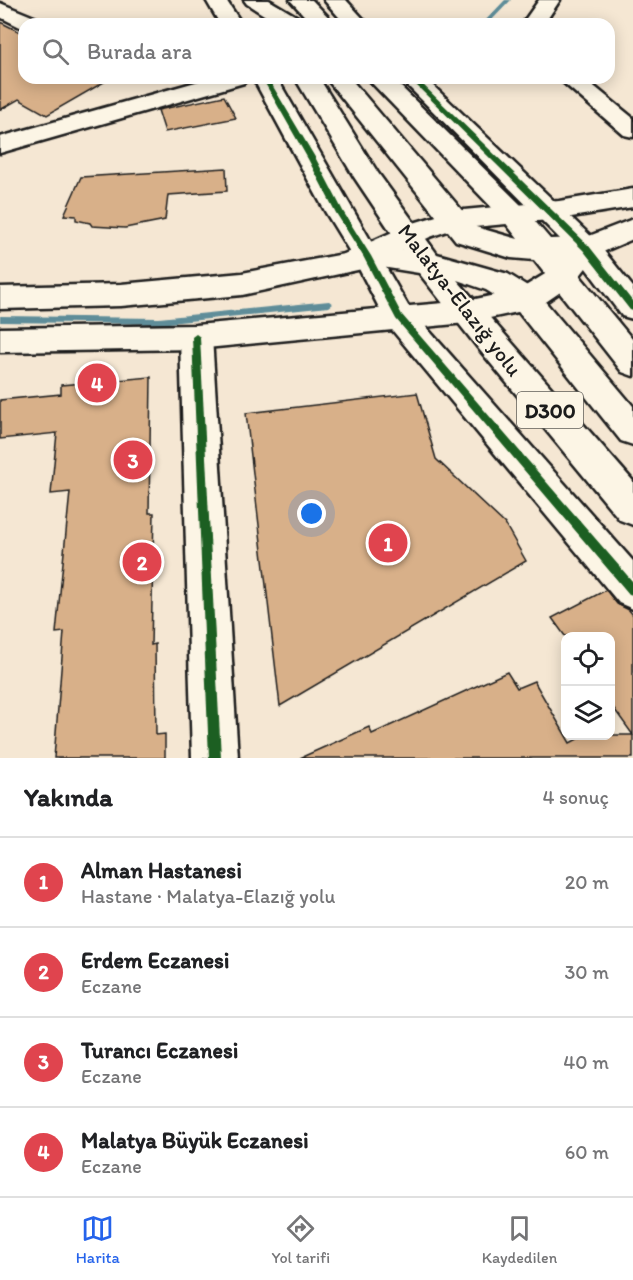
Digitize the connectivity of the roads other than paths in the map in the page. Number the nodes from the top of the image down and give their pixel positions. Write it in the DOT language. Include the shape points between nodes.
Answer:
graph roads {
  1 [pos="216,0"];
  2 [pos="253,0"];
  3 [pos="300,0"];
  4 [pos="333,0"];
  5 [pos="550,0"];
  6 [pos="0,9"];
  7 [pos="19,18"];
  8 [pos="227,18"];
  9 [pos="266,18"];
  10 [pos="283,18"];
  11 [pos="318,18"];
  12 [pos="351,18"];
  13 [pos="537,18"];
  14 [pos="154,84"];
  15 [pos="213,84"];
  16 [pos="268,84"];
  17 [pos="310,84"];
  18 [pos="343,84"];
  19 [pos="384,84"];
  20 [pos="418,84"];
  21 [pos="577,84"];
  22 [pos="174,94"];
  23 [pos="633,130"];
  24 [pos="3,141"];
  25 [pos="633,198"];
  26 [pos="502,202"];
  27 [pos="546,211"];
  28 [pos="448,214"];
  29 [pos="633,228"];
  30 [pos="406,235"];
  31 [pos="586,248"];
  32 [pos="544,250"];
  33 [pos="367,256"];
  34 [pos="428,263"];
  35 [pos="565,275"];
  36 [pos="0,298"];
  37 [pos="530,306"];
  38 [pos="633,308"];
  39 [pos="399,317"];
  40 [pos="474,321"];
  41 [pos="196,337"];
  42 [pos="0,340"];
  43 [pos="633,363"];
  44 [pos="633,431"];
  45 [pos="633,508"];
  46 [pos="633,590"];
  47 [pos="214,758"];
  1 -- 8 [label="main road"];
  2 -- 9 [label="main road"];
  2 -- 10 [label="main road"];
  3 -- 11 [label="main road"];
  4 -- 12 [label="main road"];
  5 -- 13 [label="main road"];
  6 -- 7 [label="main road"];
  14 -- 22 [label="main road"];
  15 -- 22 [label="main road"];
  16 -- 33 [label="main road"];
  17 -- 30 [label="main road, Malatya-Elazığ yolu / D300"];
  18 -- 28 [label="main road"];
  19 -- 26 [label="main road"];
  20 -- 27 [label="main road"];
  21 -- 23 [label="main road"];
  22 -- 24 [label="main road" via="59,130"];
  25 -- 27 [label="main road"];
  26 -- 27 [label="main road"];
  26 -- 28 [label="main road"];
  26 -- 32 [label="main road"];
  27 -- 31 [label="main road"];
  28 -- 30 [label="main road"];
  28 -- 32 [label="main road" via="466,234 484,241"];
  29 -- 31 [label="main road"];
  30 -- 33 [label="main road"];
  30 -- 34 [label="main road, Malatya-Elazığ yolu / D300"];
  31 -- 32 [label="main road"];
  31 -- 35 [label="main road"];
  31 -- 38 [label="main road"];
  32 -- 35 [label="main road"];
  33 -- 34 [label="main road"];
  33 -- 36 [label="main road" via="284,277 183,291"];
  33 -- 39 [label="main road"];
  34 -- 37 [label="main road" via="497,282"];
  34 -- 40 [label="main road, Malatya-Elazığ yolu / D300"];
  35 -- 37 [label="main road"];
  35 -- 43 [label="main road"];
  37 -- 40 [label="main road"];
  37 -- 44 [label="main road"];
  39 -- 40 [label="main road"];
  39 -- 41 [label="main road"];
  39 -- 46 [label="main road"];
  40 -- 45 [label="main road, Malatya-Elazığ yolu / D300"];
  41 -- 42 [label="main road"];
  41 -- 47 [label="main road"];
}
